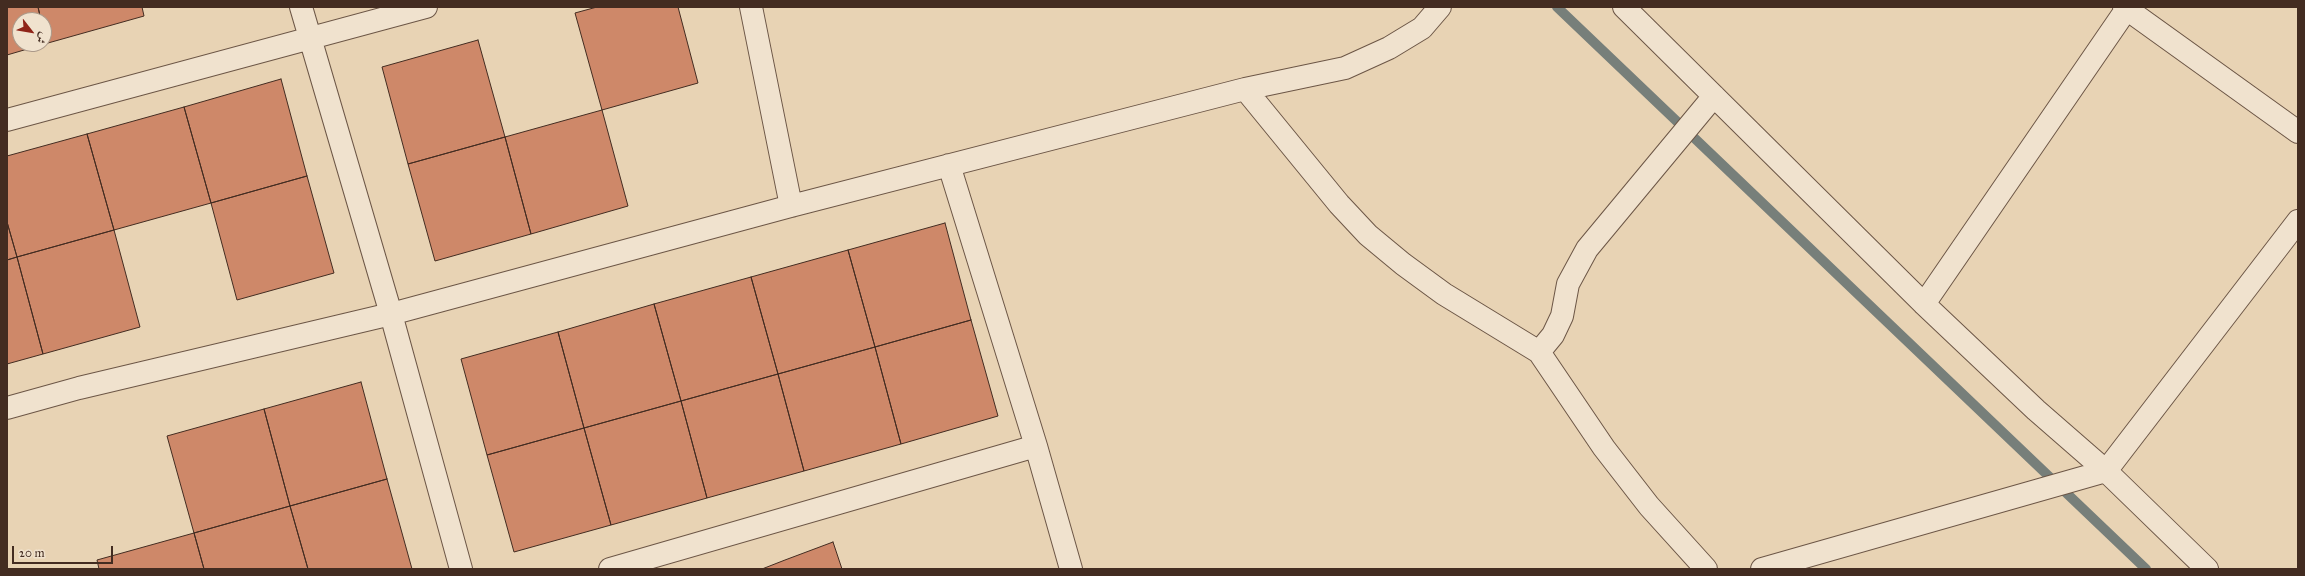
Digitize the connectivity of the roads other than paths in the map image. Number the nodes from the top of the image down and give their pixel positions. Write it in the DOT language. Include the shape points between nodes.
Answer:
graph roads {
  1 [pos="301,7"];
  2 [pos="426,7"];
  3 [pos="751,7"];
  4 [pos="1440,7"];
  5 [pos="1624,7"];
  6 [pos="2126,8"];
  7 [pos="309,40"];
  8 [pos="1244,89"];
  9 [pos="1714,96"];
  10 [pos="7,120"];
  11 [pos="2298,132"];
  12 [pos="949,164"];
  13 [pos="791,206"];
  14 [pos="2298,221"];
  15 [pos="1924,304"];
  16 [pos="391,314"];
  17 [pos="1539,352"];
  18 [pos="7,408"];
  19 [pos="1036,446"];
  20 [pos="2106,471"];
  21 [pos="461,569"];
  22 [pos="610,569"];
  23 [pos="1071,569"];
  24 [pos="1706,569"];
  25 [pos="1762,569"];
  26 [pos="2207,569"];
  1 -- 7 [label="street"];
  2 -- 7 [label="street"];
  3 -- 13 [label="street"];
  4 -- 8 [label="street" via="1422,28 1389,48 1345,68"];
  5 -- 9 [label="street"];
  6 -- 11 [label="street"];
  6 -- 15 [label="street"];
  7 -- 10 [label="street"];
  7 -- 16 [label="street"];
  8 -- 12 [label="street"];
  8 -- 17 [label="street" via="1339,204 1368,235 1444,294"];
  9 -- 15 [label="street"];
  9 -- 17 [label="street" via="1587,249 1568,284 1562,316 1553,336"];
  12 -- 13 [label="street"];
  12 -- 19 [label="street"];
  13 -- 16 [label="street"];
  14 -- 20 [label="street"];
  15 -- 20 [label="street" via="2036,410"];
  16 -- 18 [label="street" via="79,388"];
  16 -- 21 [label="street"];
  17 -- 24 [label="street" via="1604,448 1649,506"];
  19 -- 22 [label="street"];
  19 -- 23 [label="street"];
  20 -- 25 [label="street"];
  20 -- 26 [label="street"];
}
